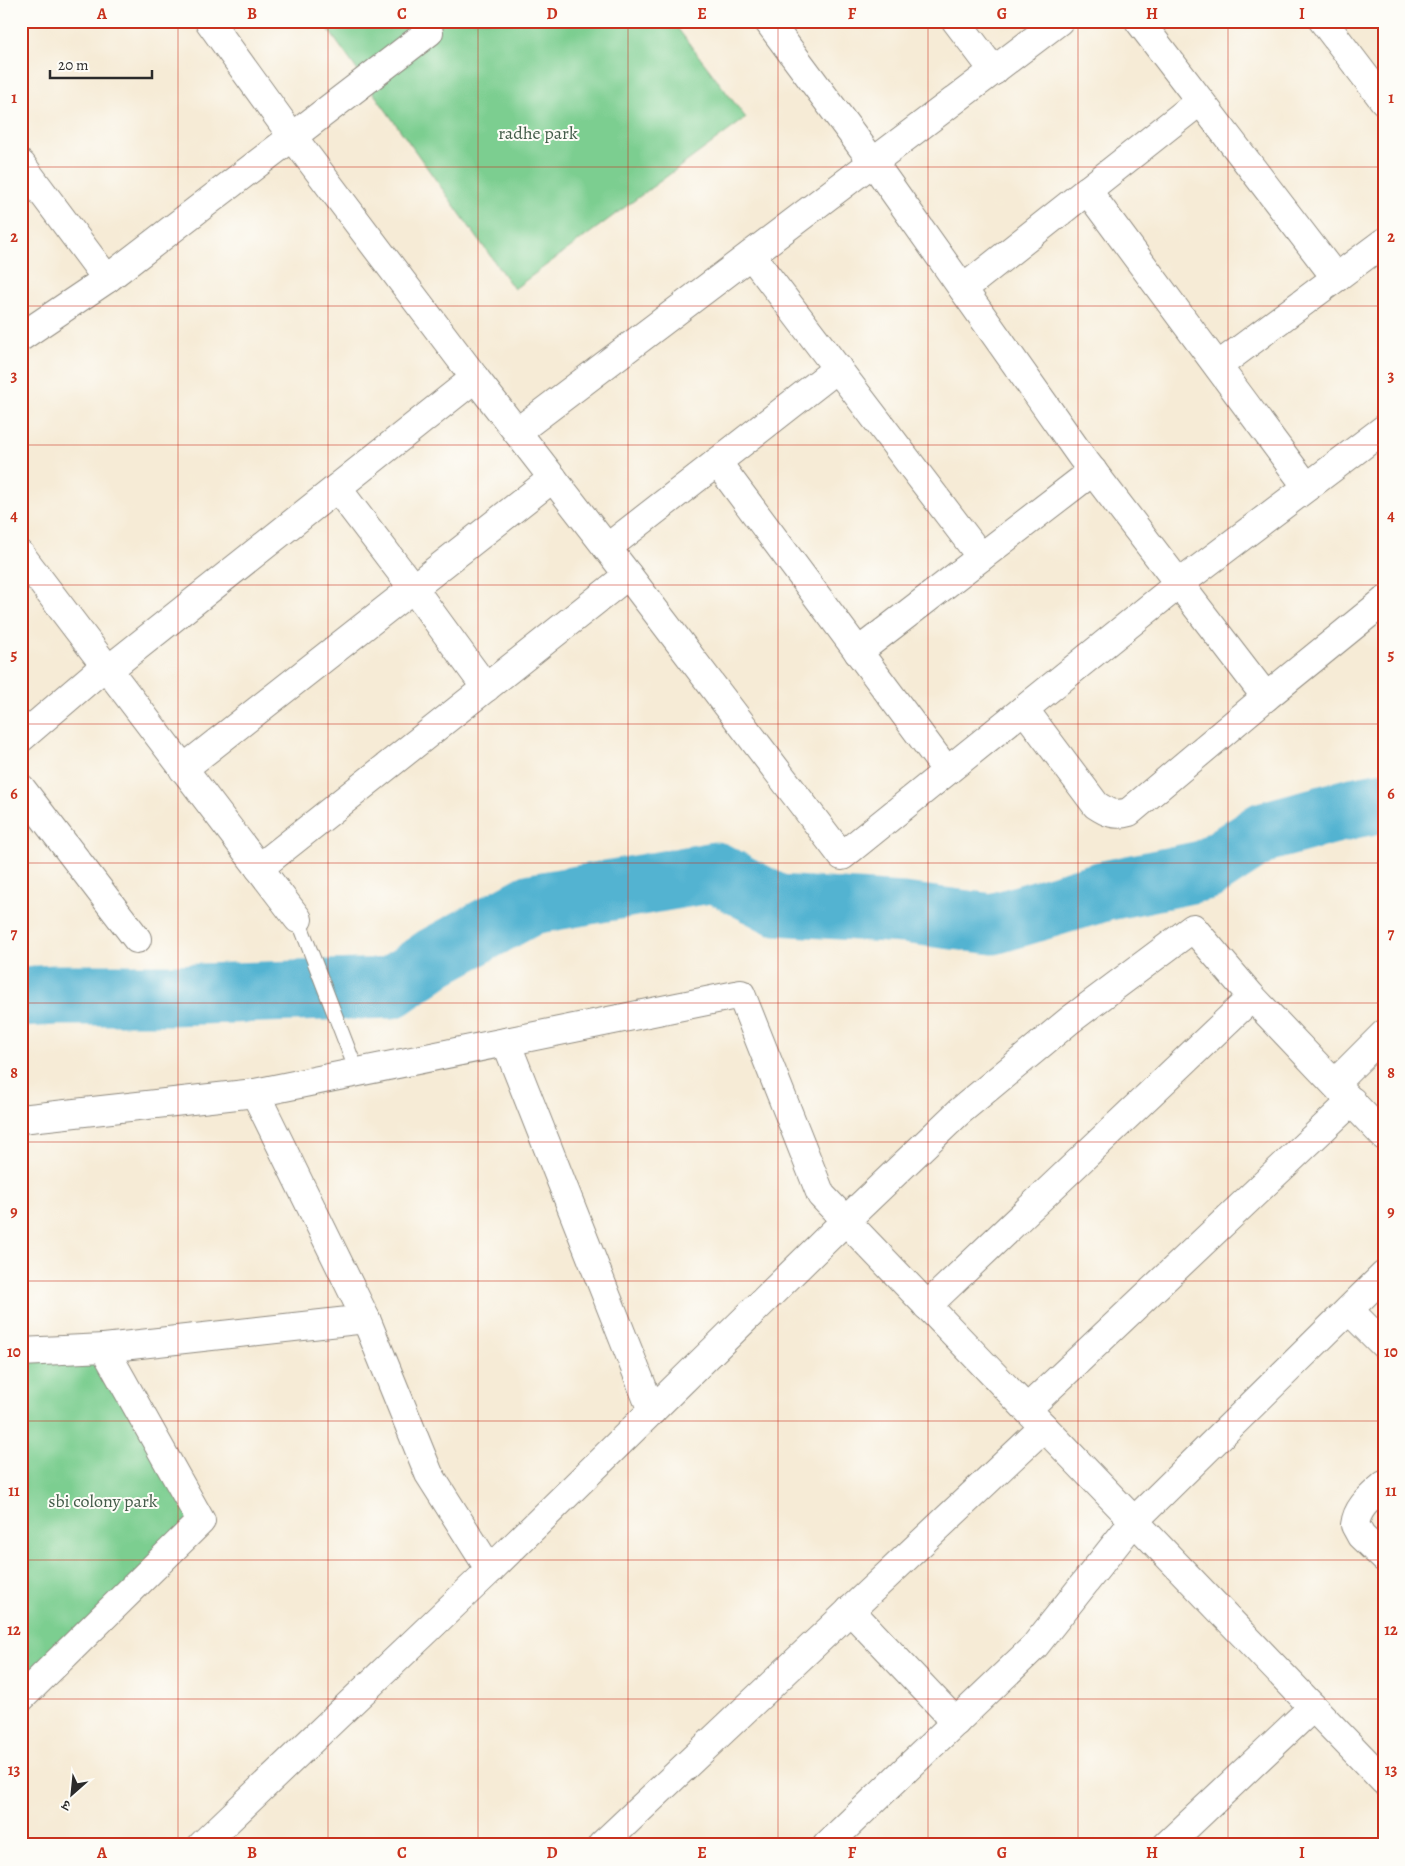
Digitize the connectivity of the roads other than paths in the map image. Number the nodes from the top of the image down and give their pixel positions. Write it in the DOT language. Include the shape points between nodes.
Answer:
graph roads {
  1 [pos="209,21"];
  2 [pos="768,21"];
  3 [pos="956,21"];
  4 [pos="1059,21"];
  5 [pos="1139,21"];
  6 [pos="1323,21"];
  7 [pos="428,32"];
  8 [pos="994,71"];
  9 [pos="1200,101"];
  10 [pos="1384,101"];
  11 [pos="292,136"];
  12 [pos="873,162"];
  13 [pos="21,164"];
  14 [pos="1087,190"];
  15 [pos="1384,242"];
  16 [pos="751,255"];
  17 [pos="1336,278"];
  18 [pos="107,279"];
  19 [pos="963,289"];
  20 [pos="21,337"];
  21 [pos="1218,366"];
  22 [pos="838,368"];
  23 [pos="476,378"];
  24 [pos="1384,429"];
  25 [pos="517,432"];
  26 [pos="717,462"];
  27 [pos="1093,470"];
  28 [pos="553,478"];
  29 [pos="1307,487"];
  30 [pos="336,488"];
  31 [pos="607,548"];
  32 [pos="21,555"];
  33 [pos="981,557"];
  34 [pos="628,575"];
  35 [pos="1179,584"];
  36 [pos="413,588"];
  37 [pos="1384,601"];
  38 [pos="858,652"];
  39 [pos="107,668"];
  40 [pos="486,688"];
  41 [pos="1266,697"];
  42 [pos="1024,709"];
  43 [pos="21,738"];
  44 [pos="183,769"];
  45 [pos="947,771"];
  46 [pos="21,788"];
  47 [pos="259,868"];
  48 [pos="298,919"];
  49 [pos="137,939"];
  50 [pos="1252,996"];
  51 [pos="1384,1034"];
  52 [pos="506,1042"];
  53 [pos="356,1072"];
  54 [pos="1343,1092"];
  55 [pos="255,1094"];
  56 [pos="21,1119"];
  57 [pos="1384,1136"];
  58 [pos="845,1221"];
  59 [pos="1384,1275"];
  60 [pos="927,1306"];
  61 [pos="1349,1310"];
  62 [pos="366,1319"];
  63 [pos="1384,1345"];
  64 [pos="104,1348"];
  65 [pos="21,1352"];
  66 [pos="652,1411"];
  67 [pos="1035,1418"];
  68 [pos="1384,1485"];
  69 [pos="1134,1521"];
  70 [pos="1384,1558"];
  71 [pos="490,1570"];
  72 [pos="850,1610"];
  73 [pos="21,1698"];
  74 [pos="1313,1707"];
  75 [pos="956,1722"];
  76 [pos="1384,1781"];
  77 [pos="202,1845"];
  78 [pos="602,1845"];
  79 [pos="827,1845"];
  80 [pos="1167,1845"];
  1 -- 11 [label="street"];
  2 -- 12 [label="street"];
  3 -- 8 [label="street"];
  4 -- 8 [label="street"];
  5 -- 9 [label="street"];
  6 -- 10 [label="street"];
  7 -- 11 [label="street"];
  8 -- 12 [label="street"];
  9 -- 14 [label="street"];
  9 -- 17 [label="street"];
  11 -- 18 [label="street"];
  11 -- 23 [label="street"];
  12 -- 16 [label="street"];
  12 -- 19 [label="street"];
  13 -- 18 [label="street"];
  14 -- 19 [label="street"];
  14 -- 21 [label="street"];
  15 -- 17 [label="street"];
  16 -- 22 [label="street"];
  16 -- 25 [label="street"];
  17 -- 21 [label="street"];
  18 -- 20 [label="street"];
  19 -- 27 [label="street"];
  21 -- 29 [label="street"];
  22 -- 26 [label="street"];
  22 -- 33 [label="street"];
  23 -- 25 [label="street"];
  23 -- 30 [label="street"];
  24 -- 29 [label="street"];
  25 -- 28 [label="street"];
  26 -- 31 [label="street"];
  26 -- 38 [label="street"];
  27 -- 33 [label="street"];
  27 -- 35 [label="street"];
  28 -- 31 [label="street"];
  28 -- 36 [label="street"];
  29 -- 35 [label="street"];
  30 -- 36 [label="street"];
  30 -- 39 [label="street"];
  31 -- 34 [label="street"];
  32 -- 39 [label="street"];
  33 -- 38 [label="street"];
  34 -- 40 [label="street"];
  34 -- 45 [label="street" via="842,856"];
  35 -- 41 [label="street"];
  35 -- 42 [label="street"];
  36 -- 40 [label="street"];
  36 -- 44 [label="street"];
  37 -- 41 [label="street"];
  38 -- 45 [label="street"];
  39 -- 43 [label="street"];
  39 -- 44 [label="street"];
  40 -- 47 [label="street"];
  41 -- 42 [label="street" via="1129,812 1118,815 1096,805"];
  42 -- 45 [label="street"];
  44 -- 47 [label="street"];
  46 -- 49 [label="street"];
  47 -- 48 [label="street"];
  48 -- 53 [label="lane"];
  50 -- 54 [label="street"];
  50 -- 58 [label="street" via="1194,928 1070,1020 960,1112"];
  50 -- 60 [label="street"];
  51 -- 54 [label="street"];
  52 -- 53 [label="street"];
  52 -- 58 [label="street" via="741,994 821,1194"];
  52 -- 66 [label="street"];
  53 -- 55 [label="street"];
  54 -- 57 [label="street"];
  54 -- 67 [label="street"];
  55 -- 56 [label="street"];
  55 -- 62 [label="street"];
  58 -- 60 [label="street"];
  58 -- 66 [label="street"];
  59 -- 61 [label="street"];
  60 -- 67 [label="street"];
  61 -- 63 [label="street"];
  61 -- 69 [label="street"];
  62 -- 64 [label="street"];
  62 -- 71 [label="street" via="429,1474"];
  64 -- 65 [label="street"];
  64 -- 73 [label="street" via="201,1521"];
  66 -- 71 [label="street"];
  67 -- 69 [label="street"];
  67 -- 72 [label="street"];
  68 -- 70 [label="street" via="1356,1514 1355,1525 1361,1536"];
  69 -- 74 [label="street"];
  69 -- 75 [label="street" via="1034,1647"];
  71 -- 77 [label="street"];
  72 -- 75 [label="street"];
  72 -- 78 [label="street"];
  74 -- 76 [label="street"];
  74 -- 80 [label="street"];
  75 -- 79 [label="street"];
}
